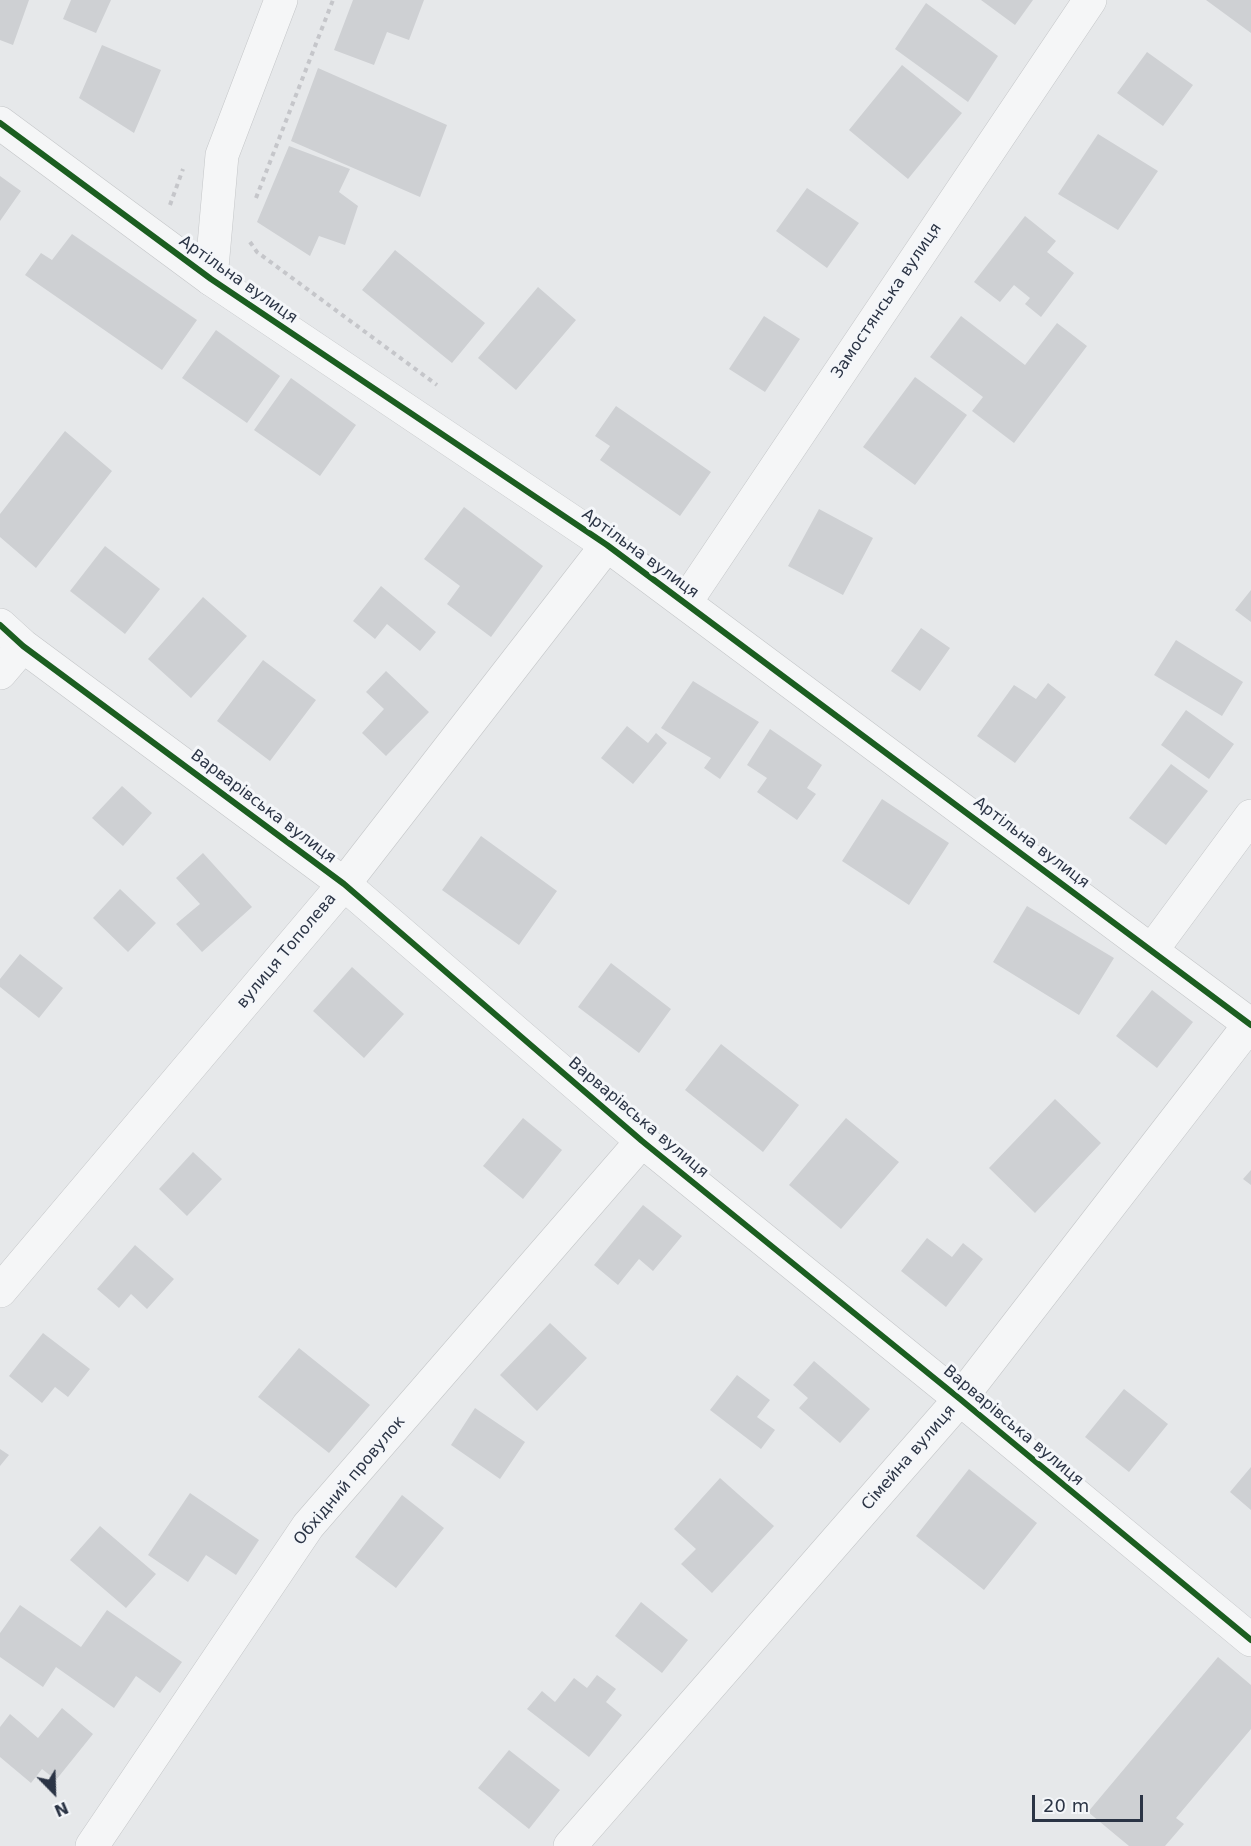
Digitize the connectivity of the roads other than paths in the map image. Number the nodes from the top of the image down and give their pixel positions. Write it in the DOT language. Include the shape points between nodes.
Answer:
graph roads {
  1 [pos="280,0"];
  2 [pos="1090,0"];
  3 [pos="0,123"];
  4 [pos="211,279"];
  5 [pos="607,545"];
  6 [pos="685,603"];
  7 [pos="12,635"];
  8 [pos="0,673"];
  9 [pos="1251,816"];
  10 [pos="344,884"];
  11 [pos="1152,950"];
  12 [pos="1251,1024"];
  13 [pos="642,1141"];
  14 [pos="0,1291"];
  15 [pos="960,1399"];
  16 [pos="1248,1633"];
  17 [pos="92,1846"];
  18 [pos="570,1846"];
  1 -- 4 [label="street" via="222,155"];
  2 -- 6 [label="street, Замостянська вулиця"];
  3 -- 4 [label="street, Артільна вулиця"];
  4 -- 5 [label="street, Артільна вулиця"];
  5 -- 6 [label="street, Артільна вулиця"];
  5 -- 10 [label="street, вулиця Тополева"];
  6 -- 11 [label="street, Артільна вулиця"];
  7 -- 8 [label="street"];
  7 -- 10 [label="street, Варварівська вулиця"];
  9 -- 11 [label="street"];
  10 -- 13 [label="street, Варварівська вулиця"];
  10 -- 14 [label="street, вулиця Тополева"];
  11 -- 12 [label="street, Артільна вулиця"];
  12 -- 15 [label="street, Сімейна вулиця"];
  13 -- 15 [label="street, Варварівська вулиця"];
  13 -- 17 [label="street, Обхідний провулок" via="308,1526"];
  15 -- 16 [label="street, Варварівська вулиця"];
  15 -- 18 [label="street, Сімейна вулиця"];
}
